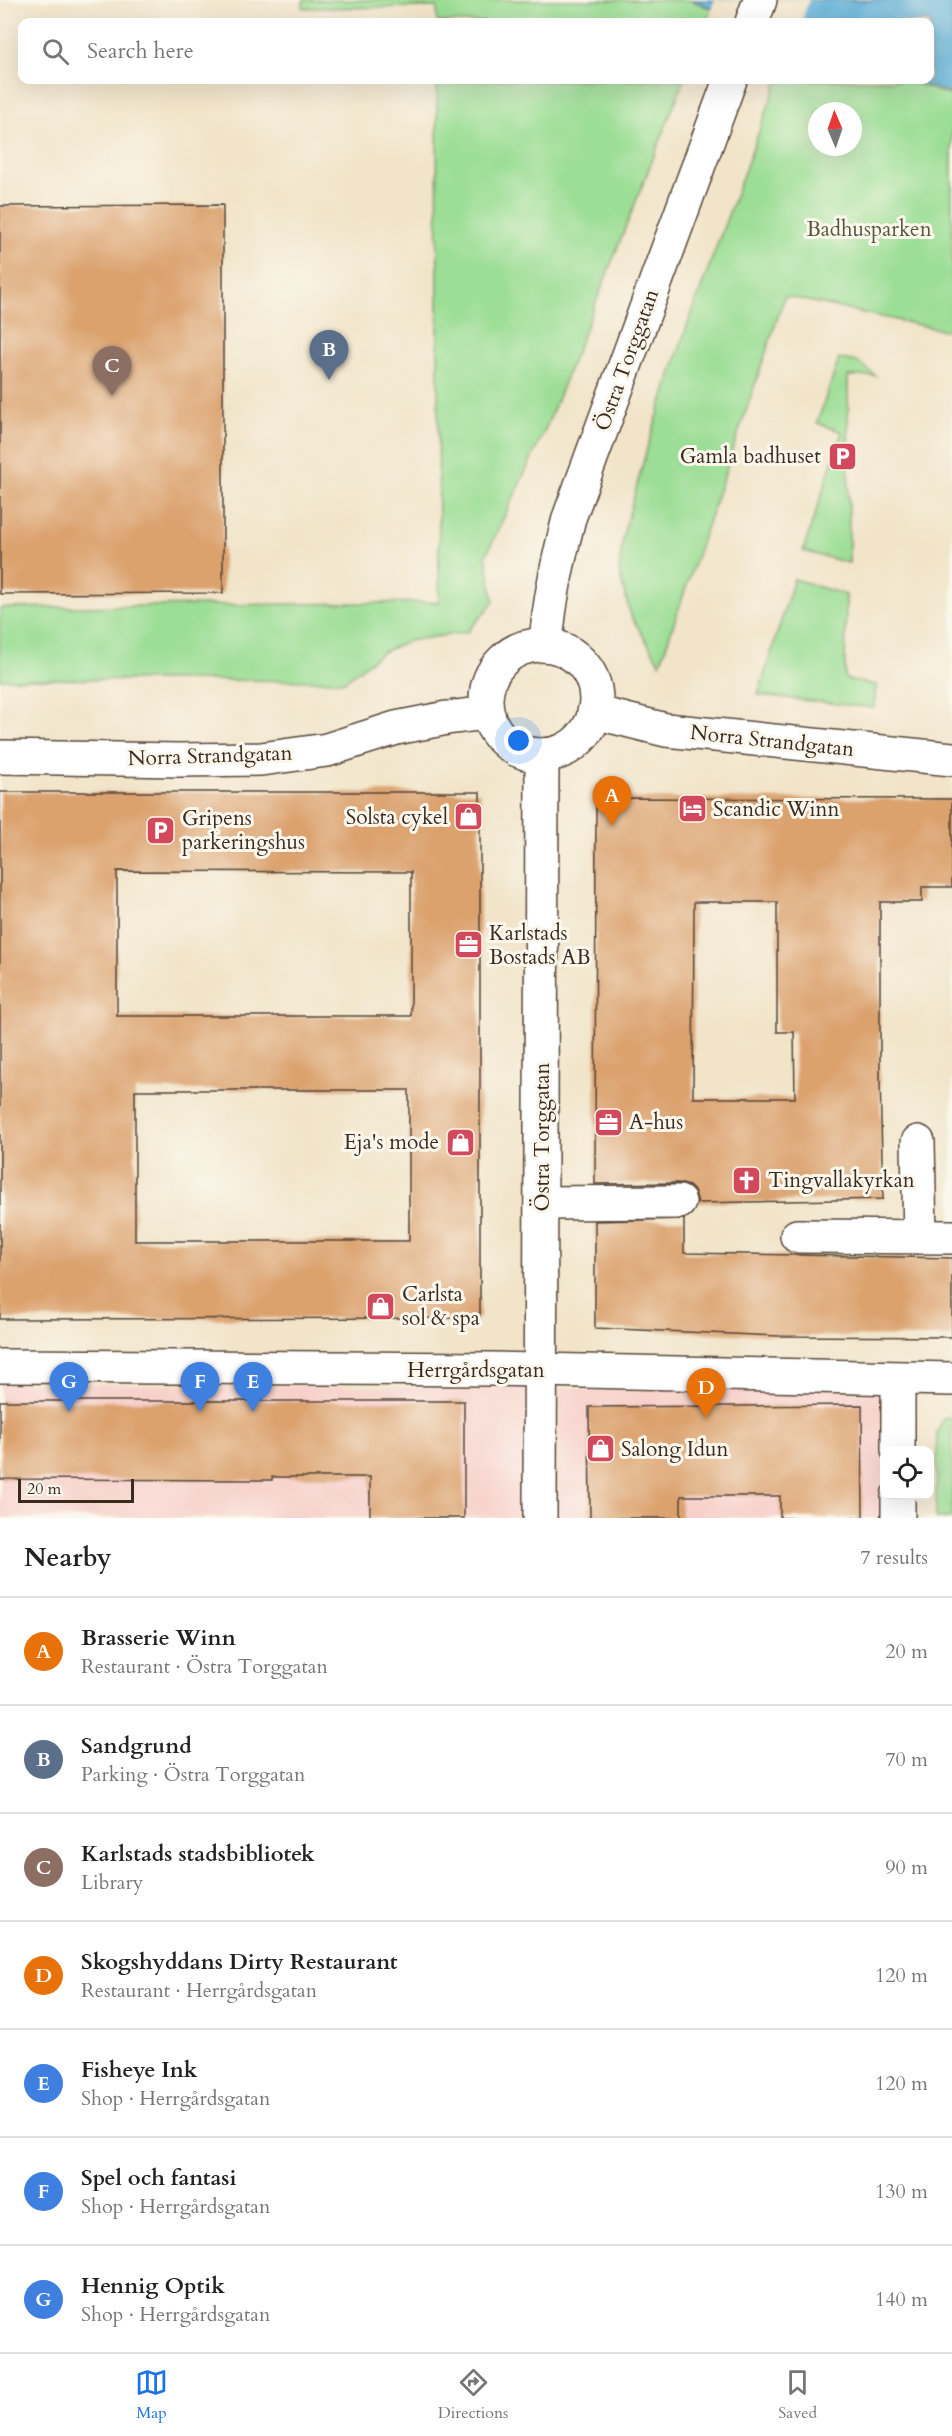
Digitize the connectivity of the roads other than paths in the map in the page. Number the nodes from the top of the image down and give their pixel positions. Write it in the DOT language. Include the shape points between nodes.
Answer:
graph roads {
  1 [pos="760,0"];
  2 [pos="753,18"];
  3 [pos="729,84"];
  4 [pos="546,645"];
  5 [pos="594,712"];
  6 [pos="487,713"];
  7 [pos="542,755"];
  8 [pos="0,757"];
  9 [pos="952,759"];
  10 [pos="918,1142"];
  11 [pos="679,1202"];
  12 [pos="542,1203"];
  13 [pos="797,1236"];
  14 [pos="920,1237"];
  15 [pos="952,1238"];
  16 [pos="0,1366"];
  17 [pos="541,1370"];
  18 [pos="898,1380"];
  19 [pos="952,1380"];
  20 [pos="898,1446"];
  21 [pos="898,1500"];
  22 [pos="540,1518"];
  23 [pos="898,1518"];
  1 -- 2 [label="street"];
  3 -- 4 [label="street, Östra Torggatan" via="569,518 556,568"];
  4 -- 5 [label="street" via="565,650 587,670 596,698"];
  4 -- 6 [label="street" via="524,648 501,662 488,686"];
  5 -- 7 [label="street" via="585,731 571,746"];
  5 -- 9 [label="street, Norra Strandgatan" via="666,730"];
  6 -- 7 [label="street" via="509,744"];
  6 -- 8 [label="street, Norra Strandgatan" via="396,728 327,750 261,759"];
  7 -- 12 [label="street, Östra Torggatan"];
  10 -- 14 [label="street"];
  11 -- 12 [label="street"];
  12 -- 17 [label="street, Östra Torggatan"];
  13 -- 14 [label="street"];
  14 -- 15 [label="street"];
  16 -- 17 [label="street, Herrgårdsgatan"];
  17 -- 18 [label="street, Herrgårdsgatan"];
  17 -- 22 [label="street, Östra Torggatan"];
  18 -- 19 [label="street, Herrgårdsgatan"];
  18 -- 20 [label="street"];
  21 -- 23 [label="street"];
}
